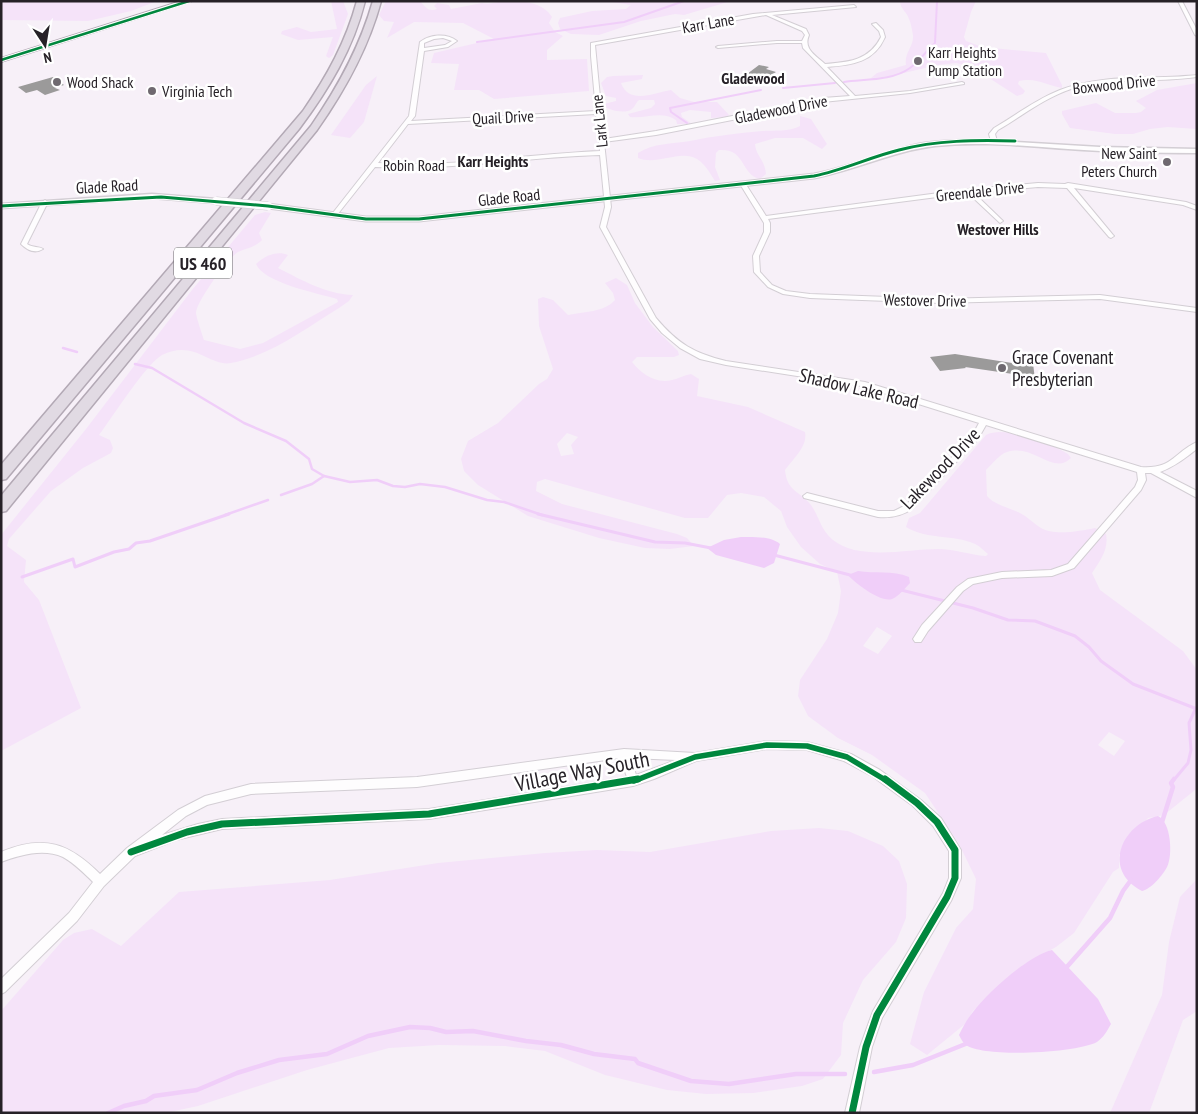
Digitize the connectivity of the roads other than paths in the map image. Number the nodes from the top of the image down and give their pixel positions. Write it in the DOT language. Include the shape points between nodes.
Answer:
graph roads {
  1 [pos="178,1"];
  2 [pos="189,1"];
  3 [pos="361,1"];
  4 [pos="377,1"];
  5 [pos="1180,1"];
  6 [pos="350,2"];
  7 [pos="854,6"];
  8 [pos="767,14"];
  9 [pos="356,20"];
  10 [pos="874,24"];
  11 [pos="1197,34"];
  12 [pos="804,42"];
  13 [pos="593,44"];
  14 [pos="718,47"];
  15 [pos="422,50"];
  16 [pos="1,56"];
  17 [pos="1,60"];
  18 [pos="824,66"];
  19 [pos="1197,76"];
  20 [pos="962,83"];
  21 [pos="854,97"];
  22 [pos="598,112"];
  23 [pos="409,123"];
  24 [pos="601,141"];
  25 [pos="994,141"];
  26 [pos="1197,152"];
  27 [pos="602,153"];
  28 [pos="374,165"];
  29 [pos="743,184"];
  30 [pos="1068,185"];
  31 [pos="970,191"];
  32 [pos="607,199"];
  33 [pos="44,202"];
  34 [pos="1,206"];
  35 [pos="1196,208"];
  36 [pos="335,214"];
  37 [pos="765,218"];
  38 [pos="1000,222"];
  39 [pos="1111,236"];
  40 [pos="40,250"];
  41 [pos="1197,310"];
  42 [pos="984,421"];
  43 [pos="1197,444"];
  44 [pos="1141,470"];
  45 [pos="1154,472"];
  46 [pos="1,475"];
  47 [pos="1197,495"];
  48 [pos="807,496"];
  49 [pos="1,507"];
  50 [pos="918,640"];
  51 [pos="624,753"];
  52 [pos="695,757"];
  53 [pos="633,781"];
  54 [pos="131,852"];
  55 [pos="1,856"];
  56 [pos="100,882"];
  57 [pos="1,988"];
  58 [pos="852,1113"];
  1 -- 16 [label="main road"];
  2 -- 17 [label="main road"];
  3 -- 9 [label="highway, US 460"];
  4 -- 49 [label="highway, US 460" via="358,56 314,128"];
  5 -- 11 [label="street"];
  6 -- 9 [label="highway"];
  7 -- 8 [label="street, Karr Lane"];
  8 -- 12 [label="street" via="804,30 807,35"];
  8 -- 13 [label="street, Karr Lane"];
  9 -- 46 [label="highway, US 460" via="334,71 296,127"];
  10 -- 18 [label="street" via="883,37 871,54 852,62"];
  12 -- 14 [label="street"];
  12 -- 18 [label="street"];
  13 -- 22 [label="street, Lark Lane"];
  15 -- 15 [label="street" via="446,46 455,41 427,38 422,42"];
  15 -- 23 [label="street" via="415,88 415,110"];
  18 -- 21 [label="street"];
  19 -- 25 [label="street, Boxwood Drive" via="1099,82 1070,88 996,129 992,134"];
  20 -- 21 [label="street, Gladewood Drive"];
  21 -- 24 [label="street, Gladewood Drive"];
  22 -- 23 [label="street, Quail Drive"];
  22 -- 24 [label="street, Lark Lane"];
  23 -- 28 [label="street"];
  24 -- 27 [label="street, Lark Lane"];
  25 -- 26 [label="street, Glade Road"];
  25 -- 29 [label="street, Glade Road" via="913,147 832,173"];
  27 -- 28 [label="street, Robin Road" via="430,167"];
  27 -- 32 [label="street, Lark Lane"];
  28 -- 36 [label="street"];
  29 -- 32 [label="street, Glade Road"];
  29 -- 37 [label="street"];
  30 -- 31 [label="street, Greendale Drive" via="1038,184"];
  30 -- 35 [label="street, Greendale Drive" via="1184,203"];
  30 -- 39 [label="street"];
  31 -- 37 [label="street, Greendale Drive"];
  31 -- 38 [label="street"];
  32 -- 36 [label="street, Glade Road" via="419,219"];
  32 -- 42 [label="street, Shadow Lake Road" via="609,214 602,226 608,239 653,319 682,347 726,362 862,384"];
  33 -- 34 [label="street, Glade Road"];
  33 -- 36 [label="street, Glade Road, bridge" via="152,196"];
  33 -- 40 [label="street" via="24,244"];
  37 -- 41 [label="street, Westover Drive" via="766,232 756,255 758,274 767,284 791,294 948,301 1094,297"];
  42 -- 44 [label="street, Shadow Lake Road"];
  42 -- 48 [label="street, Lakewood Drive" via="975,437 902,511 878,514"];
  43 -- 45 [label="street" via="1168,467"];
  44 -- 45 [label="street, Shadow Lake Road"];
  44 -- 50 [label="street" via="1142,480 1138,488 1071,566 1052,573 1002,575 971,581 960,589"];
  45 -- 47 [label="street, Shadow Lake Road"];
  51 -- 52 [label="street, Village Way South"];
  51 -- 53 [label="street"];
  51 -- 54 [label="street, Village Way South" via="417,782 251,789 206,801 182,813"];
  52 -- 53 [label="street, Village Way South"];
  52 -- 58 [label="street, Village Way South" via="776,745 807,746 848,757 917,803 938,822 955,850 955,878 947,897 877,1015 866,1047"];
  53 -- 54 [label="street, Village Way South" via="429,814 222,824 172,836"];
  54 -- 56 [label="street, Village Way South"];
  55 -- 56 [label="street" via="26,849 55,850 73,858"];
  56 -- 57 [label="street, Village Way South" via="73,917"];
}
